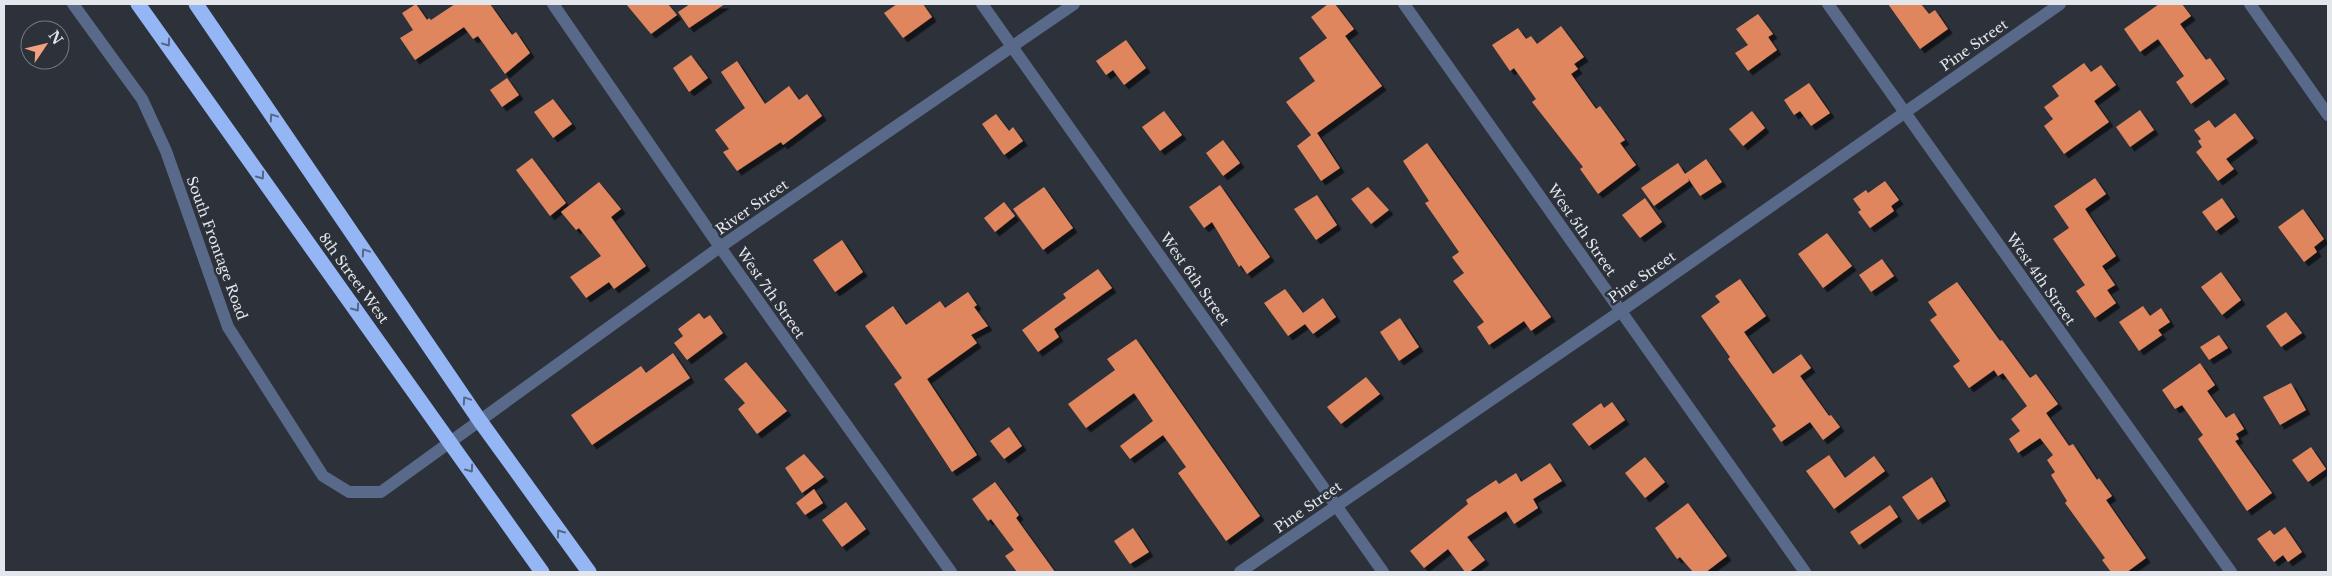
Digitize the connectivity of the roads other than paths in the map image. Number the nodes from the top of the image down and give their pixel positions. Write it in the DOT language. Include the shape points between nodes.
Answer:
graph roads {
  1 [pos="73,4"];
  2 [pos="138,4"];
  3 [pos="196,4"];
  4 [pos="553,4"];
  5 [pos="982,4"];
  6 [pos="1074,4"];
  7 [pos="1404,4"];
  8 [pos="1828,4"];
  9 [pos="2060,4"];
  10 [pos="2250,4"];
  11 [pos="1012,45"];
  12 [pos="1905,112"];
  13 [pos="2328,115"];
  14 [pos="720,247"];
  15 [pos="1621,311"];
  16 [pos="480,421"];
  17 [pos="452,442"];
  18 [pos="1336,505"];
  19 [pos="542,572"];
  20 [pos="589,572"];
  21 [pos="951,572"];
  22 [pos="1240,572"];
  23 [pos="1383,572"];
  24 [pos="1806,572"];
  25 [pos="2231,572"];
  1 -- 17 [label="street, South Frontage Road" via="142,99 166,151 228,327 322,476 349,492 381,492"];
  2 -- 17 [label="highway, 8th Street West, one-way"];
  16 -- 3 [label="highway, 8th Street West, one-way"];
  4 -- 14 [label="street, West 7th Street"];
  5 -- 11 [label="street, West 6th Street"];
  6 -- 11 [label="street, River Street"];
  7 -- 15 [label="street, West 5th Street"];
  8 -- 12 [label="street, West 4th Street"];
  9 -- 12 [label="street, Pine Street"];
  10 -- 13 [label="street"];
  11 -- 14 [label="street, River Street"];
  11 -- 18 [label="street, West 6th Street"];
  12 -- 15 [label="street, Pine Street"];
  12 -- 25 [label="street, West 4th Street"];
  14 -- 16 [label="street, River Street"];
  14 -- 21 [label="street, West 7th Street"];
  15 -- 18 [label="street, Pine Street"];
  15 -- 24 [label="street, West 5th Street"];
  16 -- 17 [label="street, River Street"];
  20 -- 16 [label="highway, 8th Street West, one-way"];
  17 -- 19 [label="highway, 8th Street West, one-way"];
  18 -- 22 [label="street, Pine Street"];
  18 -- 23 [label="street, West 6th Street"];
}
